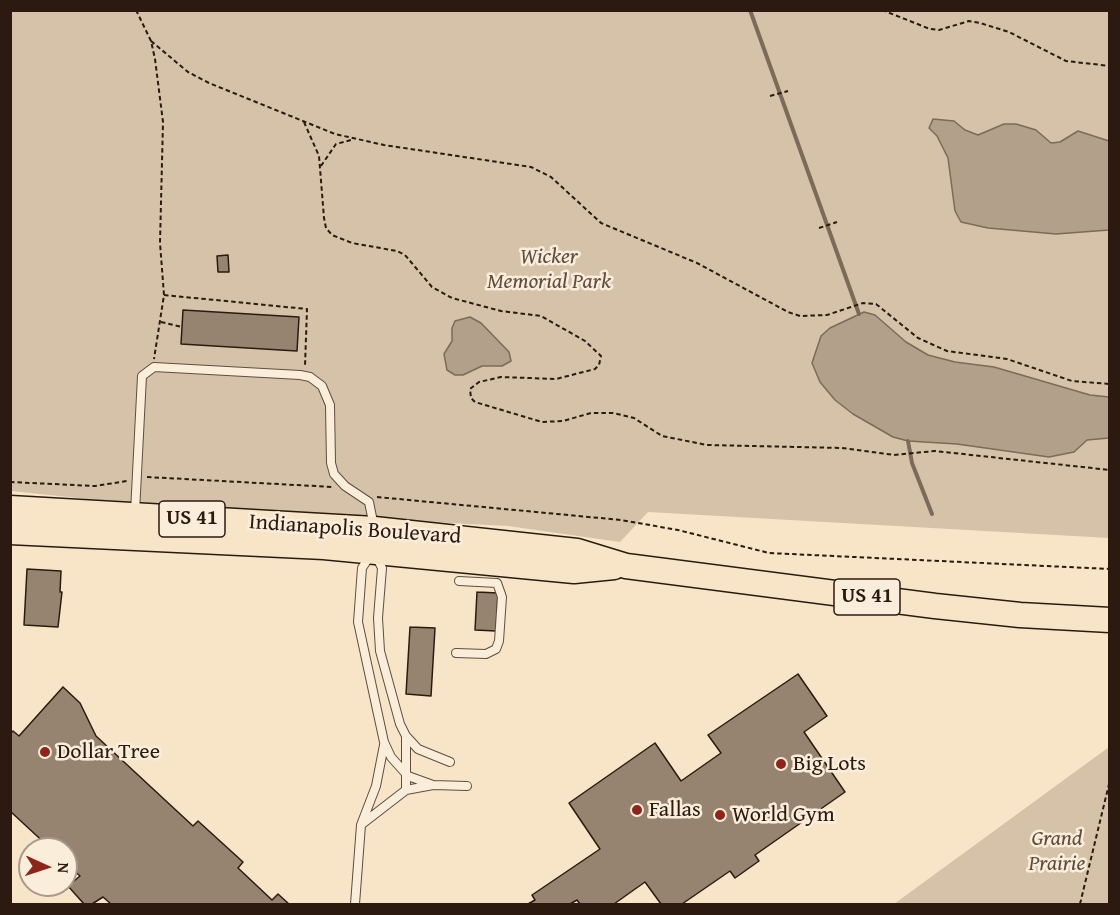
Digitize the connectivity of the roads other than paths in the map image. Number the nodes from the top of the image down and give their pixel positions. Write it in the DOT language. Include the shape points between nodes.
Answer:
graph roads {
  1 [pos="10,508"];
  2 [pos="135,515"];
  3 [pos="10,532"];
  4 [pos="373,540"];
  5 [pos="459,581"];
  6 [pos="1110,620"];
  7 [pos="456,652"];
  8 [pos="406,736"];
  9 [pos="384,742"];
  10 [pos="450,762"];
  11 [pos="408,776"];
  12 [pos="433,785"];
  13 [pos="467,786"];
  14 [pos="406,790"];
  15 [pos="361,825"];
  16 [pos="355,904"];
  1 -- 2 [label="highway, Indianapolis Boulevard / US 41"];
  2 -- 4 [label="highway, Indianapolis Boulevard / US 41"];
  2 -- 4 [label="lane" via="142,376 154,367 304,376 322,386 330,405 334,474 369,502"];
  3 -- 4 [label="highway, Indianapolis Boulevard / US 41"];
  4 -- 6 [label="highway, Indianapolis Boulevard / US 41" via="577,551 626,567 956,608"];
  4 -- 8 [label="lane" via="382,568 380,651"];
  4 -- 9 [label="lane" via="362,568 358,622"];
  5 -- 7 [label="lane" via="496,583 502,597 496,650 486,654"];
  8 -- 10 [label="lane" via="425,753"];
  8 -- 11 [label="lane"];
  9 -- 11 [label="lane" via="395,763"];
  9 -- 15 [label="lane" via="376,786"];
  11 -- 12 [label="lane"];
  11 -- 14 [label="lane"];
  12 -- 13 [label="lane"];
  12 -- 14 [label="lane"];
  14 -- 15 [label="lane"];
  15 -- 16 [label="lane"];
}
